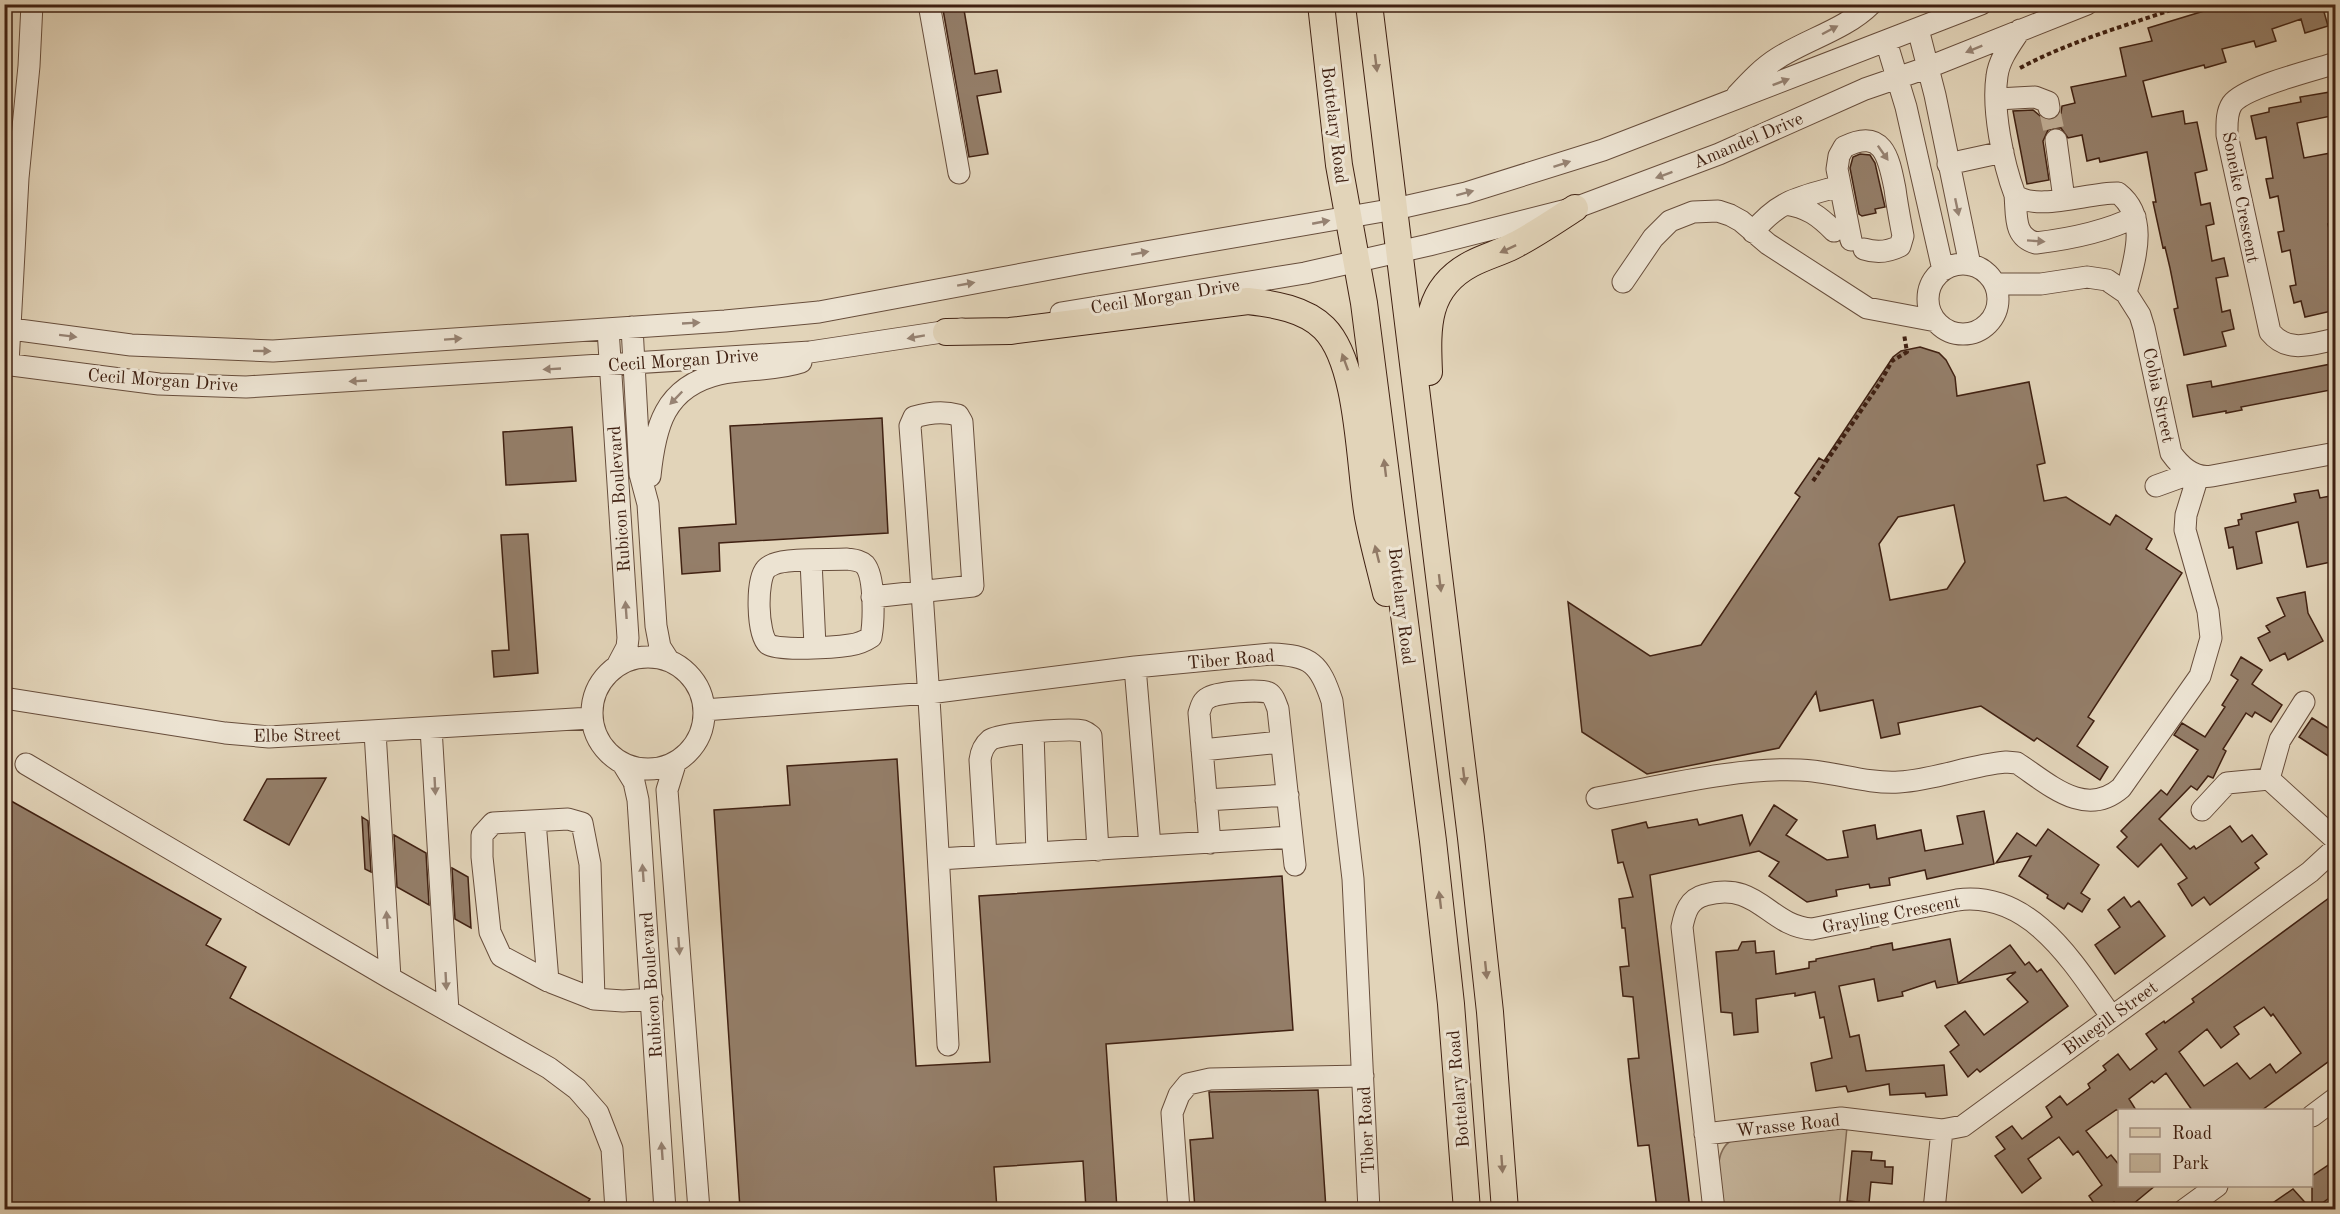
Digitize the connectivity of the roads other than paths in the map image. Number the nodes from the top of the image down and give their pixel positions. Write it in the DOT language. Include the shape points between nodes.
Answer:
graph roads {
  1 [pos="32,4"];
  2 [pos="929,4"];
  3 [pos="1321,4"];
  4 [pos="1369,4"];
  5 [pos="1871,4"];
  6 [pos="1981,4"];
  7 [pos="2087,4"];
  8 [pos="1918,28"];
  9 [pos="2020,30"];
  10 [pos="1886,41"];
  11 [pos="2336,63"];
  12 [pos="1929,67"];
  13 [pos="1898,78"];
  14 [pos="1997,99"];
  15 [pos="1732,100"];
  16 [pos="2049,108"];
  17 [pos="2056,140"];
  18 [pos="2003,152"];
  19 [pos="1948,164"];
  20 [pos="958,173"];
  21 [pos="1840,186"];
  22 [pos="2015,195"];
  23 [pos="2064,199"];
  24 [pos="1786,204"];
  25 [pos="1575,208"];
  26 [pos="1395,209"];
  27 [pos="1348,217"];
  28 [pos="2135,218"];
  29 [pos="1753,232"];
  30 [pos="1850,240"];
  31 [pos="1400,252"];
  32 [pos="1357,261"];
  33 [pos="1970,265"];
  34 [pos="1943,270"];
  35 [pos="1623,282"];
  36 [pos="1995,284"];
  37 [pos="2041,284"];
  38 [pos="1930,289"];
  39 [pos="2126,294"];
  40 [pos="1997,306"];
  41 [pos="1898,320"];
  42 [pos="1936,321"];
  43 [pos="632,327"];
  44 [pos="7,328"];
  45 [pos="608,329"];
  46 [pos="946,332"];
  47 [pos="2336,339"];
  48 [pos="850,347"];
  49 [pos="6,364"];
  50 [pos="634,364"];
  51 [pos="610,365"];
  52 [pos="2336,453"];
  53 [pos="2195,474"];
  54 [pos="2156,486"];
  55 [pos="648,504"];
  56 [pos="1432,525"];
  57 [pos="810,561"];
  58 [pos="923,590"];
  59 [pos="872,597"];
  60 [pos="814,646"];
  61 [pos="669,661"];
  62 [pos="617,666"];
  63 [pos="1135,667"];
  64 [pos="930,693"];
  65 [pos="4,698"];
  66 [pos="2304,702"];
  67 [pos="704,710"];
  68 [pos="1415,713"];
  69 [pos="591,718"];
  70 [pos="431,728"];
  71 [pos="375,732"];
  72 [pos="1033,733"];
  73 [pos="1281,742"];
  74 [pos="1202,750"];
  75 [pos="26,764"];
  76 [pos="623,764"];
  77 [pos="675,764"];
  78 [pos="2269,779"];
  79 [pos="1288,795"];
  80 [pos="1597,798"];
  81 [pos="1206,800"];
  82 [pos="2202,810"];
  83 [pos="535,821"];
  84 [pos="1292,837"];
  85 [pos="2336,840"];
  86 [pos="1210,843"];
  87 [pos="1150,846"];
  88 [pos="2336,848"];
  89 [pos="1098,849"];
  90 [pos="1037,853"];
  91 [pos="986,856"];
  92 [pos="939,859"];
  93 [pos="1295,865"];
  94 [pos="390,978"];
  95 [pos="548,981"];
  96 [pos="594,999"];
  97 [pos="652,999"];
  98 [pos="448,1011"];
  99 [pos="2111,1016"];
  100 [pos="948,1045"];
  101 [pos="1363,1076"];
  102 [pos="2336,1098"];
  103 [pos="2313,1115"];
  104 [pos="1942,1130"];
  105 [pos="1705,1134"];
  106 [pos="2214,1187"];
  107 [pos="616,1209"];
  108 [pos="665,1209"];
  109 [pos="699,1209"];
  110 [pos="1179,1209"];
  111 [pos="1370,1209"];
  112 [pos="1467,1209"];
  113 [pos="1505,1209"];
  114 [pos="1714,1209"];
  115 [pos="1934,1209"];
  116 [pos="2184,1209"];
  1 -- 44 [label="street"];
  2 -- 20 [label="street"];
  3 -- 27 [label="main road, Bottelary Road"];
  4 -- 26 [label="main road, Bottelary Road, one-way"];
  15 -- 5 [label="street, one-way" via="1760,70"];
  6 -- 8 [label="street"];
  7 -- 9 [label="street, Amandel Drive"];
  8 -- 10 [label="street"];
  8 -- 12 [label="street"];
  9 -- 12 [label="street, Amandel Drive, one-way"];
  9 -- 14 [label="street" via="2000,66"];
  10 -- 13 [label="street"];
  15 -- 10 [label="street, one-way"];
  11 -- 47 [label="street, Soneike Crescent" via="2240,96 2229,109 2227,122 2270,332 2289,346"];
  12 -- 13 [label="street, Amandel Drive"];
  12 -- 19 [label="street"];
  13 -- 25 [label="street, Amandel Drive, one-way" via="1719,154"];
  13 -- 34 [label="street"];
  14 -- 16 [label="street" via="2035,97 2048,102"];
  14 -- 18 [label="street"];
  26 -- 15 [label="street, one-way" via="1466,193 1603,150"];
  17 -- 23 [label="street"];
  18 -- 19 [label="street"];
  18 -- 22 [label="street"];
  19 -- 33 [label="street, one-way"];
  21 -- 24 [label="street"];
  21 -- 30 [label="street"];
  21 -- 30 [label="street, one-way" via="1837,162 1844,147 1870,141 1884,151 1889,159 1902,242 1877,252"];
  22 -- 23 [label="street" via="2030,202"];
  22 -- 28 [label="street, one-way" via="2021,236 2036,243 2099,231"];
  23 -- 28 [label="street" via="2118,193 2131,206"];
  24 -- 29 [label="street" via="1766,216"];
  24 -- 30 [label="street" via="1810,210"];
  25 -- 31 [label="street, Amandel Drive"];
  25 -- 56 [label="main road, one-way" via="1512,247 1449,279 1435,299 1428,341"];
  26 -- 27 [label="street, Cecil Morgan Drive"];
  26 -- 31 [label="main road, Bottelary Road"];
  27 -- 32 [label="main road, Bottelary Road"];
  43 -- 27 [label="street, Cecil Morgan Drive, one-way" via="819,312"];
  28 -- 39 [label="street" via="2137,253"];
  29 -- 35 [label="street" via="1736,218 1718,211 1680,216 1661,228"];
  29 -- 41 [label="street" via="1867,308"];
  31 -- 32 [label="street, Cecil Morgan Drive"];
  31 -- 56 [label="main road, Bottelary Road"];
  32 -- 46 [label="street, Cecil Morgan Drive"];
  68 -- 32 [label="main road, Bottelary Road, one-way"];
  33 -- 34 [label="street"];
  33 -- 36 [label="street" via="1980,268"];
  34 -- 38 [label="street"];
  36 -- 37 [label="street, Cobia Street"];
  36 -- 40 [label="street"];
  37 -- 39 [label="street, Cobia Street" via="2096,278 2113,283"];
  37 -- 40 [label="street, Cobia Street"];
  38 -- 41 [label="street"];
  38 -- 42 [label="street" via="1930,312"];
  39 -- 53 [label="street, Cobia Street" via="2144,328 2171,453"];
  40 -- 42 [label="street" via="1986,325 1966,334 1944,329"];
  41 -- 42 [label="street"];
  43 -- 45 [label="street, Cecil Morgan Drive"];
  43 -- 50 [label="street, Rubicon Boulevard"];
  44 -- 45 [label="street, Cecil Morgan Drive, one-way" via="131,345 273,351"];
  44 -- 49 [label="street"];
  45 -- 51 [label="street, Rubicon Boulevard"];
  46 -- 48 [label="street, Cecil Morgan Drive, one-way"];
  68 -- 46 [label="main road, one-way" via="1368,519 1348,370 1324,327 1284,307 1248,301 1010,331"];
  48 -- 50 [label="street, Cecil Morgan Drive"];
  48 -- 55 [label="street, one-way" via="783,368 719,374 687,388 673,399 657,430"];
  51 -- 49 [label="street, Cecil Morgan Drive, one-way" via="196,387"];
  50 -- 51 [label="street, Cecil Morgan Drive"];
  50 -- 55 [label="street, Rubicon Boulevard" via="640,474"];
  62 -- 51 [label="street, Rubicon Boulevard, one-way" via="628,638"];
  52 -- 53 [label="street" via="2212,476"];
  53 -- 54 [label="street"];
  53 -- 80 [label="street" via="2185,531 2208,611 2211,638 2207,657 2200,676 2121,788 2111,796 2100,801 2075,799 2017,763 2006,762 1926,779 1874,783 1799,770 1747,772"];
  55 -- 61 [label="street, Rubicon Boulevard" via="657,638"];
  56 -- 113 [label="main road, Bottelary Road, one-way" via="1489,1000"];
  57 -- 59 [label="street" via="860,561 872,579"];
  57 -- 60 [label="street"];
  57 -- 60 [label="street" via="777,562 766,568 761,578 759,609 767,642 781,648"];
  58 -- 58 [label="street" via="910,426 914,417 950,413 958,415 962,422 973,586"];
  58 -- 59 [label="street"];
  58 -- 64 [label="street"];
  59 -- 60 [label="street" via="871,636 851,645"];
  61 -- 62 [label="street" via="635,658"];
  61 -- 67 [label="street" via="688,672 698,686"];
  62 -- 69 [label="street" via="603,679 594,697"];
  63 -- 64 [label="street, Tiber Road"];
  63 -- 87 [label="street"];
  63 -- 101 [label="street, Tiber Road" via="1293,654 1313,663 1325,679 1332,701 1353,879"];
  64 -- 67 [label="street, Tiber Road"];
  64 -- 92 [label="street"];
  65 -- 71 [label="street, Elbe Street" via="248,736"];
  66 -- 78 [label="street" via="2280,740"];
  67 -- 77 [label="street" via="699,738"];
  112 -- 68 [label="main road, Bottelary Road, one-way" via="1443,923"];
  69 -- 70 [label="street, Elbe Street"];
  69 -- 76 [label="street" via="596,736 607,752"];
  70 -- 71 [label="street, Elbe Street"];
  70 -- 98 [label="street, one-way"];
  94 -- 71 [label="street, one-way"];
  72 -- 89 [label="street" via="1076,730 1091,736"];
  72 -- 90 [label="street"];
  72 -- 91 [label="street" via="997,736 981,751"];
  73 -- 74 [label="street"];
  73 -- 74 [label="street" via="1273,697 1268,693 1243,692 1213,696 1202,703 1198,713"];
  73 -- 79 [label="street"];
  74 -- 81 [label="street"];
  75 -- 94 [label="street"];
  76 -- 77 [label="street" via="658,769"];
  97 -- 76 [label="street, Rubicon Boulevard, one-way" via="639,800"];
  77 -- 109 [label="street, Rubicon Boulevard, one-way" via="667,796"];
  78 -- 82 [label="street" via="2227,783"];
  78 -- 85 [label="street"];
  79 -- 81 [label="street"];
  79 -- 84 [label="street"];
  81 -- 86 [label="street"];
  83 -- 95 [label="street"];
  83 -- 95 [label="street" via="494,824 482,835 482,857 490,932 501,956"];
  83 -- 96 [label="street" via="568,819 582,823 591,864"];
  84 -- 86 [label="street"];
  84 -- 93 [label="street"];
  86 -- 87 [label="street"];
  87 -- 89 [label="street"];
  88 -- 99 [label="street, Bluegill Street" via="2310,872"];
  89 -- 90 [label="street"];
  90 -- 91 [label="street"];
  91 -- 92 [label="street"];
  92 -- 100 [label="street"];
  94 -- 98 [label="street"];
  95 -- 96 [label="street"];
  96 -- 97 [label="street"];
  108 -- 97 [label="street, Rubicon Boulevard, one-way"];
  98 -- 107 [label="street" via="549,1068 577,1089 598,1113 612,1149"];
  99 -- 104 [label="street, Bluegill Street" via="1963,1126"];
  99 -- 105 [label="street, Grayling Crescent" via="2053,938 1998,902 1957,900 1812,929 1791,925 1747,895 1723,890 1700,896 1688,907 1682,927"];
  101 -- 110 [label="street" via="1210,1079 1188,1084 1172,1113"];
  101 -- 111 [label="street, Tiber Road"];
  102 -- 103 [label="street"];
  104 -- 105 [label="street, Wrasse Road" via="1841,1118"];
  104 -- 115 [label="street"];
  105 -- 114 [label="street, Grayling Crescent"];
  106 -- 116 [label="street"];
}
